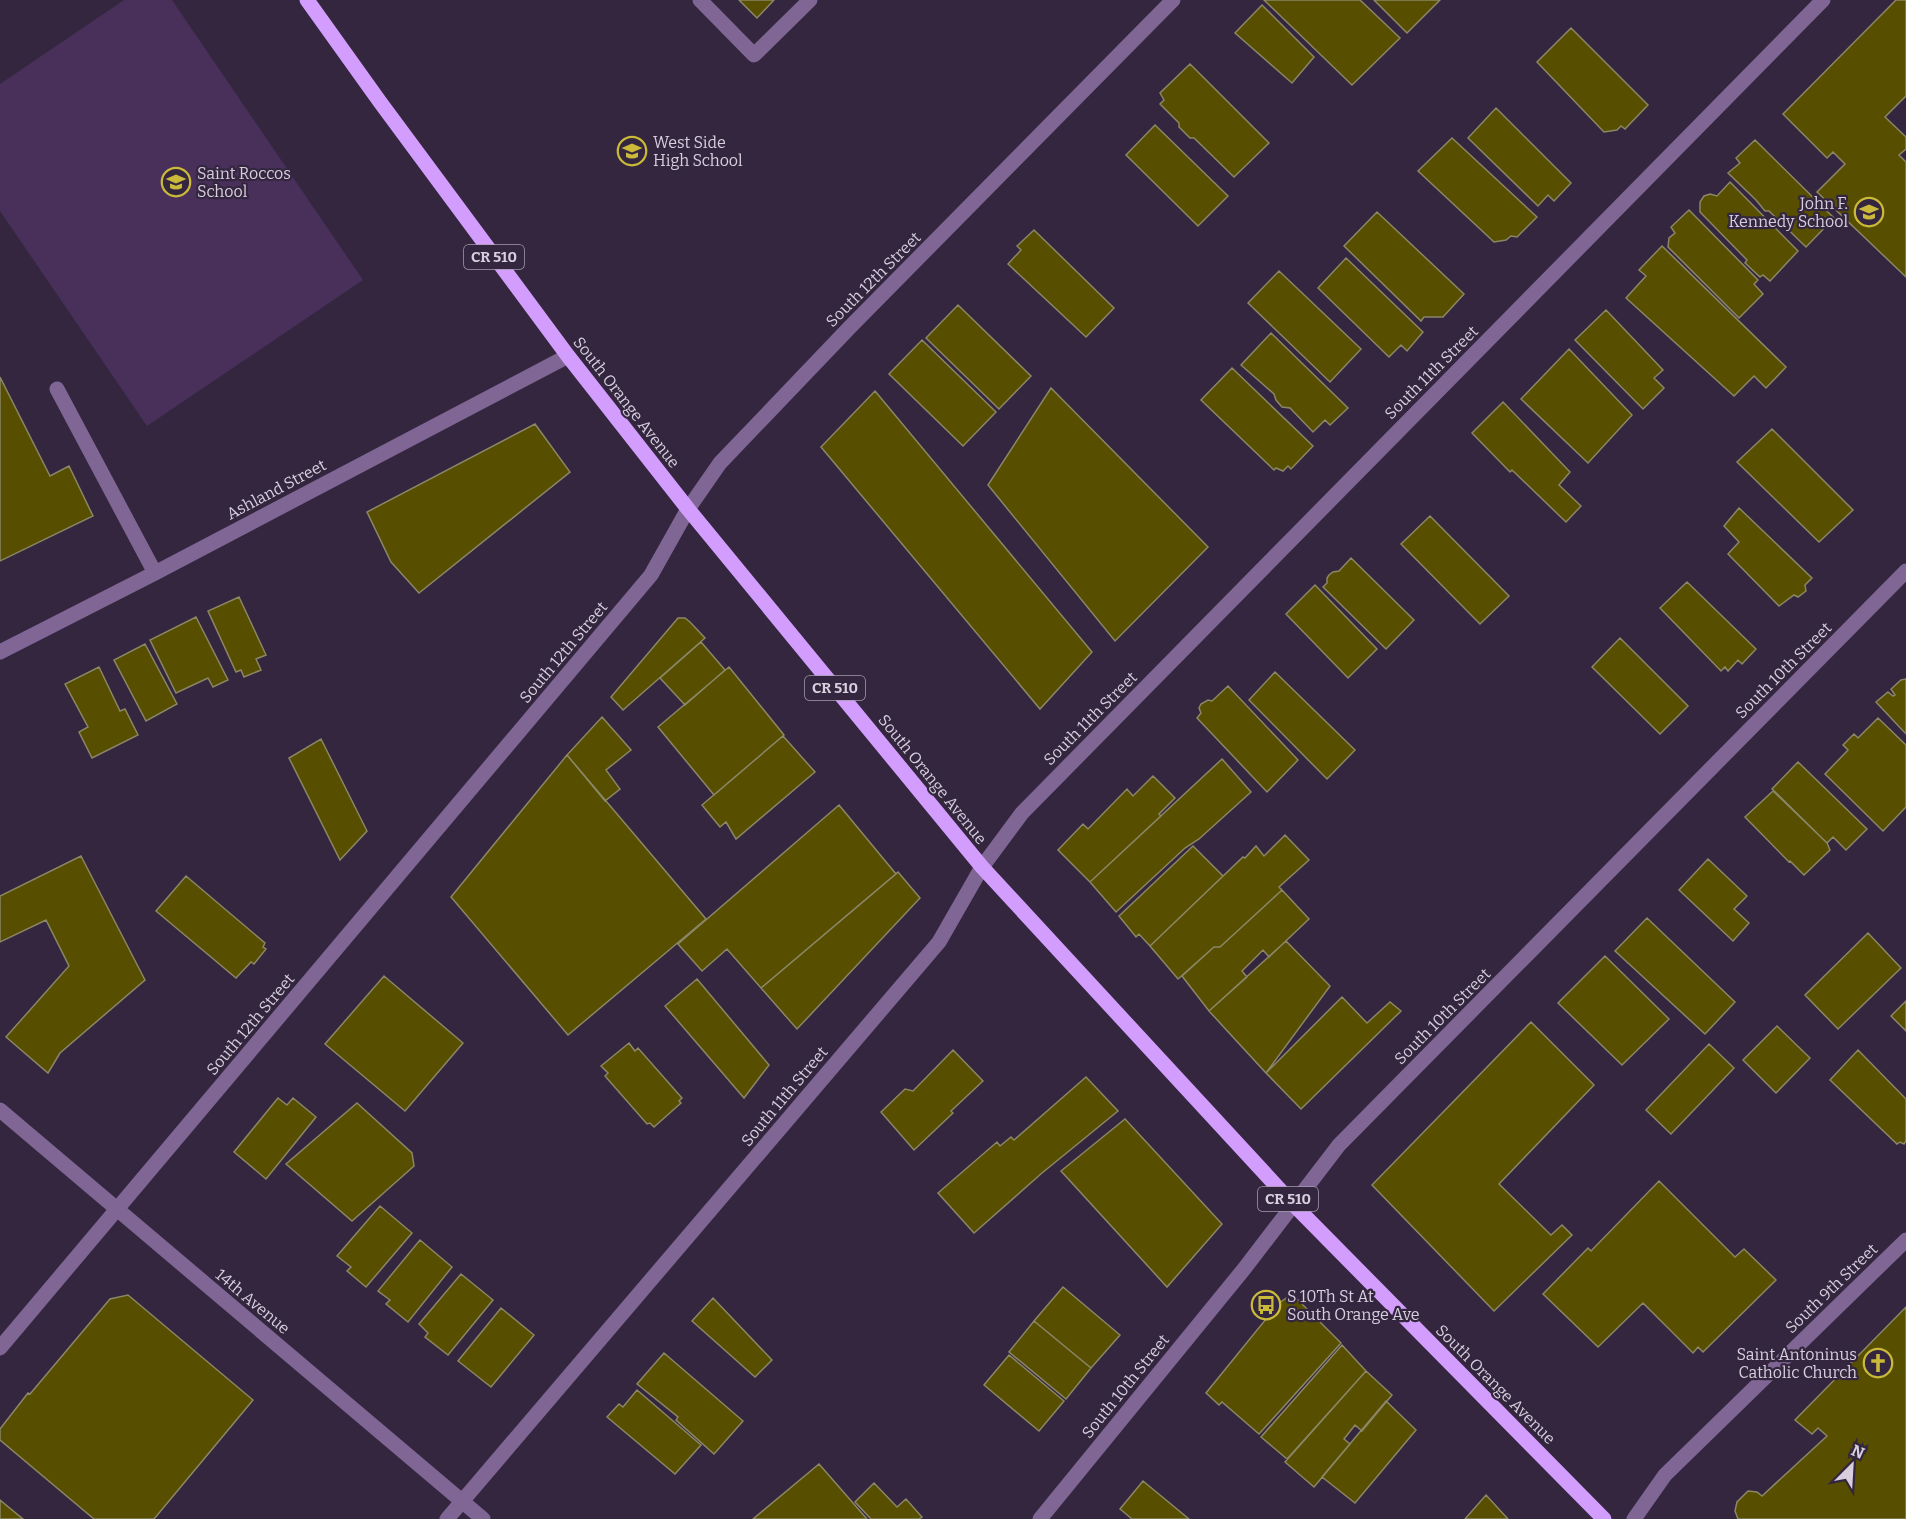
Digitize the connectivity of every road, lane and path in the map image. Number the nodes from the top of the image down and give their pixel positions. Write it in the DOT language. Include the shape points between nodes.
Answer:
graph roads {
  1 [pos="307,0"];
  2 [pos="700,0"];
  3 [pos="810,0"];
  4 [pos="1173,0"];
  5 [pos="1823,0"];
  6 [pos="568,356"];
  7 [pos="57,389"];
  8 [pos="688,509"];
  9 [pos="1906,571"];
  10 [pos="155,573"];
  11 [pos="0,652"];
  12 [pos="982,867"];
  13 [pos="0,1110"];
  14 [pos="1293,1205"];
  15 [pos="118,1210"];
  16 [pos="1904,1245"];
  17 [pos="0,1348"];
  18 [pos="463,1501"];
  19 [pos="447,1519"];
  20 [pos="483,1519"];
  21 [pos="1040,1519"];
  22 [pos="1604,1519"];
  23 [pos="1634,1519"];
  1 -- 6 [label="main road, South Orange Avenue / CR 510"];
  2 -- 3 [label="street" via="754,56"];
  4 -- 8 [label="street, South 12th Street" via="735,447"];
  5 -- 12 [label="street, South 11th Street" via="1022,813"];
  6 -- 8 [label="main road, South Orange Avenue / CR 510"];
  6 -- 10 [label="street, Ashland Street"];
  7 -- 10 [label="street"];
  8 -- 12 [label="main road, South Orange Avenue / CR 510"];
  8 -- 15 [label="street, South 12th Street" via="651,575"];
  9 -- 14 [label="street, South 10th Street" via="1339,1145"];
  10 -- 11 [label="street, Ashland Street"];
  12 -- 14 [label="main road, South Orange Avenue / CR 510"];
  12 -- 18 [label="street, South 11th Street" via="939,942"];
  13 -- 15 [label="street, 14th Avenue"];
  14 -- 21 [label="street, South 10th Street"];
  14 -- 22 [label="main road, South Orange Avenue / CR 510"];
  15 -- 17 [label="street, South 12th Street"];
  15 -- 18 [label="street, 14th Avenue"];
  16 -- 23 [label="street, South 9th Street" via="1665,1475"];
  18 -- 19 [label="street, South 11th Street"];
  18 -- 20 [label="street, 14th Avenue"];
}
